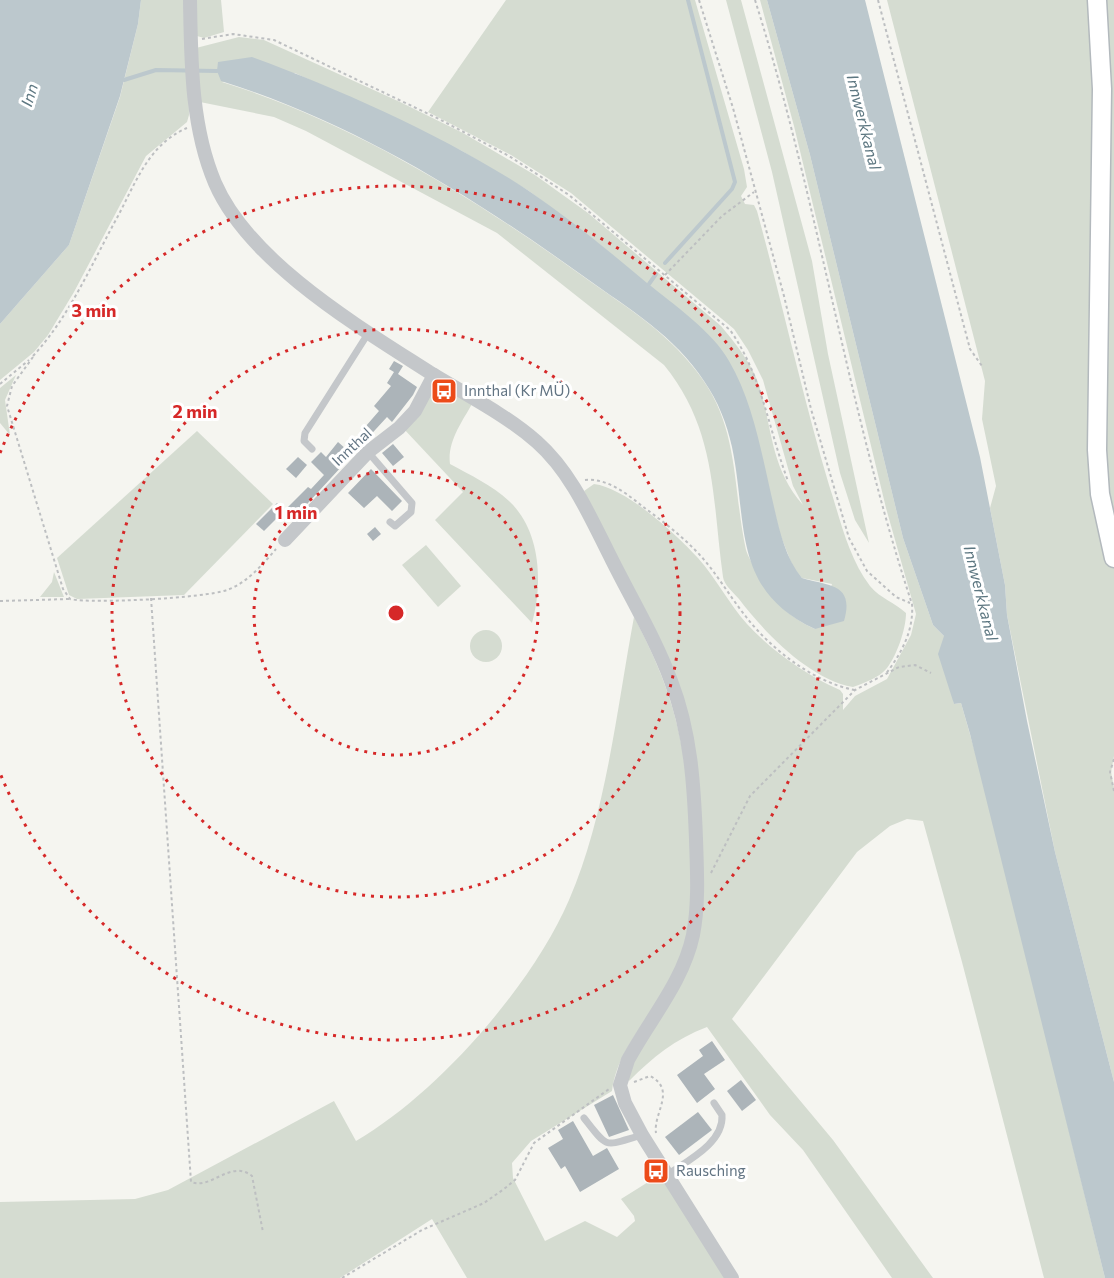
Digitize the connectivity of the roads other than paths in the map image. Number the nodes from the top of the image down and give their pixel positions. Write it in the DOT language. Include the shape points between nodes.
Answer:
graph roads {
  1 [pos="190,0"];
  2 [pos="1098,0"];
  3 [pos="369,332"];
  4 [pos="434,375"];
  5 [pos="312,449"];
  6 [pos="368,452"];
  7 [pos="390,522"];
  8 [pos="285,540"];
  9 [pos="1114,558"];
  10 [pos="714,1103"];
  11 [pos="584,1118"];
  12 [pos="642,1135"];
  13 [pos="667,1175"];
  14 [pos="732,1278"];
  1 -- 3 [label="street" via="199,125 215,185 245,232 286,270"];
  2 -- 9 [label="main road" via="1102,89 1097,450 1100,494"];
  3 -- 4 [label="street"];
  3 -- 5 [label="lane" via="305,433 304,441"];
  4 -- 6 [label="street, Innthal" via="415,411"];
  4 -- 12 [label="street" via="528,435 572,485 671,679 684,721 693,773 697,873 692,937 683,968 628,1060 621,1087"];
  6 -- 7 [label="lane" via="412,503 411,512 395,526"];
  6 -- 8 [label="street, Innthal"];
  10 -- 13 [label="lane" via="723,1120 715,1137 706,1148"];
  11 -- 12 [label="lane" via="609,1144"];
  12 -- 13 [label="street"];
  13 -- 14 [label="street"];
}
